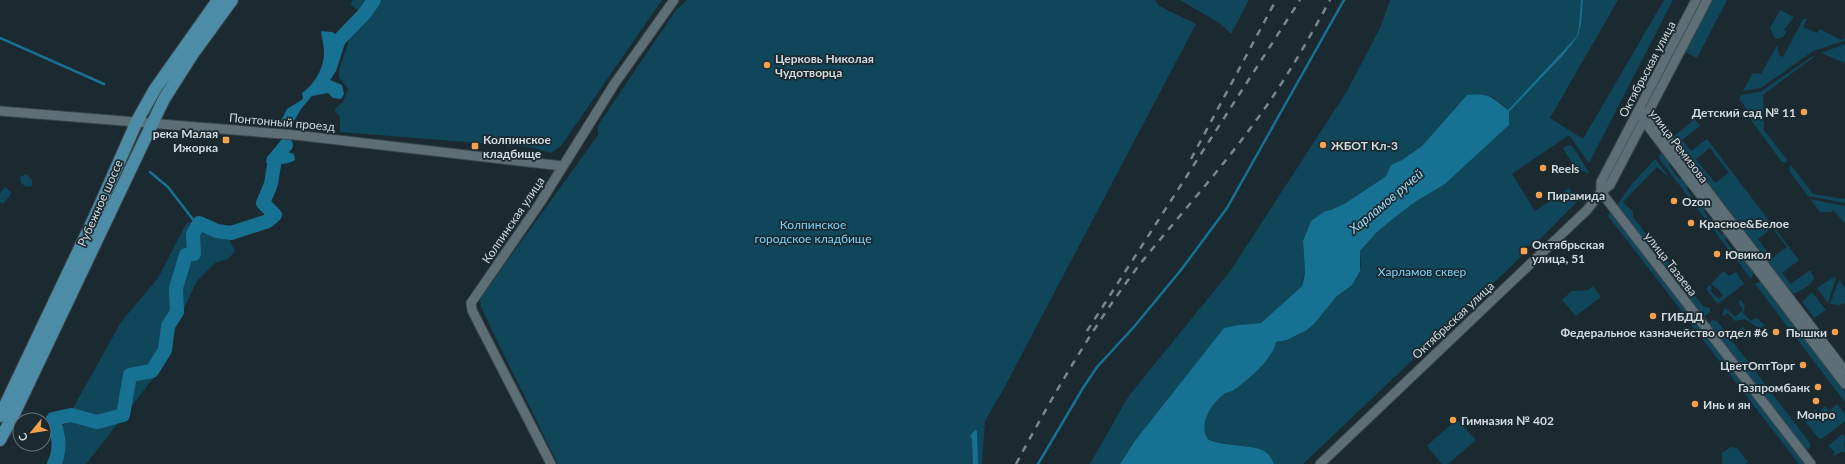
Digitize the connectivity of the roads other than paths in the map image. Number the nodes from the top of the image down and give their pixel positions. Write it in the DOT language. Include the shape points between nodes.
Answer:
graph roads {
  1 [pos="218,0"];
  2 [pos="232,0"];
  3 [pos="674,0"];
  4 [pos="1696,0"];
  5 [pos="1706,0"];
  6 [pos="0,111"];
  7 [pos="1638,111"];
  8 [pos="1646,117"];
  9 [pos="137,121"];
  10 [pos="153,123"];
  11 [pos="562,166"];
  12 [pos="1601,192"];
  13 [pos="1845,371"];
  14 [pos="1845,384"];
  15 [pos="0,416"];
  16 [pos="0,440"];
  17 [pos="551,464"];
  18 [pos="1320,464"];
  19 [pos="1811,464"];
  1 -- 9 [label="main road, Рубежное шоссе" via="155,89"];
  2 -- 10 [label="main road" via="164,98"];
  3 -- 11 [label="street, Колпинская улица" via="615,83"];
  4 -- 7 [label="street, Октябрьская улица"];
  5 -- 8 [label="street, Октябрьская улица"];
  6 -- 9 [label="street, Понтонный проезд"];
  7 -- 8 [label="street, улица Ремизова"];
  7 -- 12 [label="street, Октябрьская улица" via="1601,182"];
  8 -- 12 [label="street, Октябрьская улица" via="1610,185"];
  8 -- 13 [label="street, улица Ремизова"];
  8 -- 14 [label="street, улица Ремизова"];
  9 -- 10 [label="street, Понтонный проезд"];
  9 -- 15 [label="main road, Рубежное шоссе"];
  10 -- 11 [label="street, Понтонный проезд" via="276,133"];
  10 -- 16 [label="main road, Рубежное шоссе"];
  11 -- 17 [label="street, Колпинская улица" via="540,203 471,304"];
  12 -- 18 [label="street, Октябрьская улица" via="1587,210"];
  12 -- 19 [label="street, улица Тазаева"];
}
